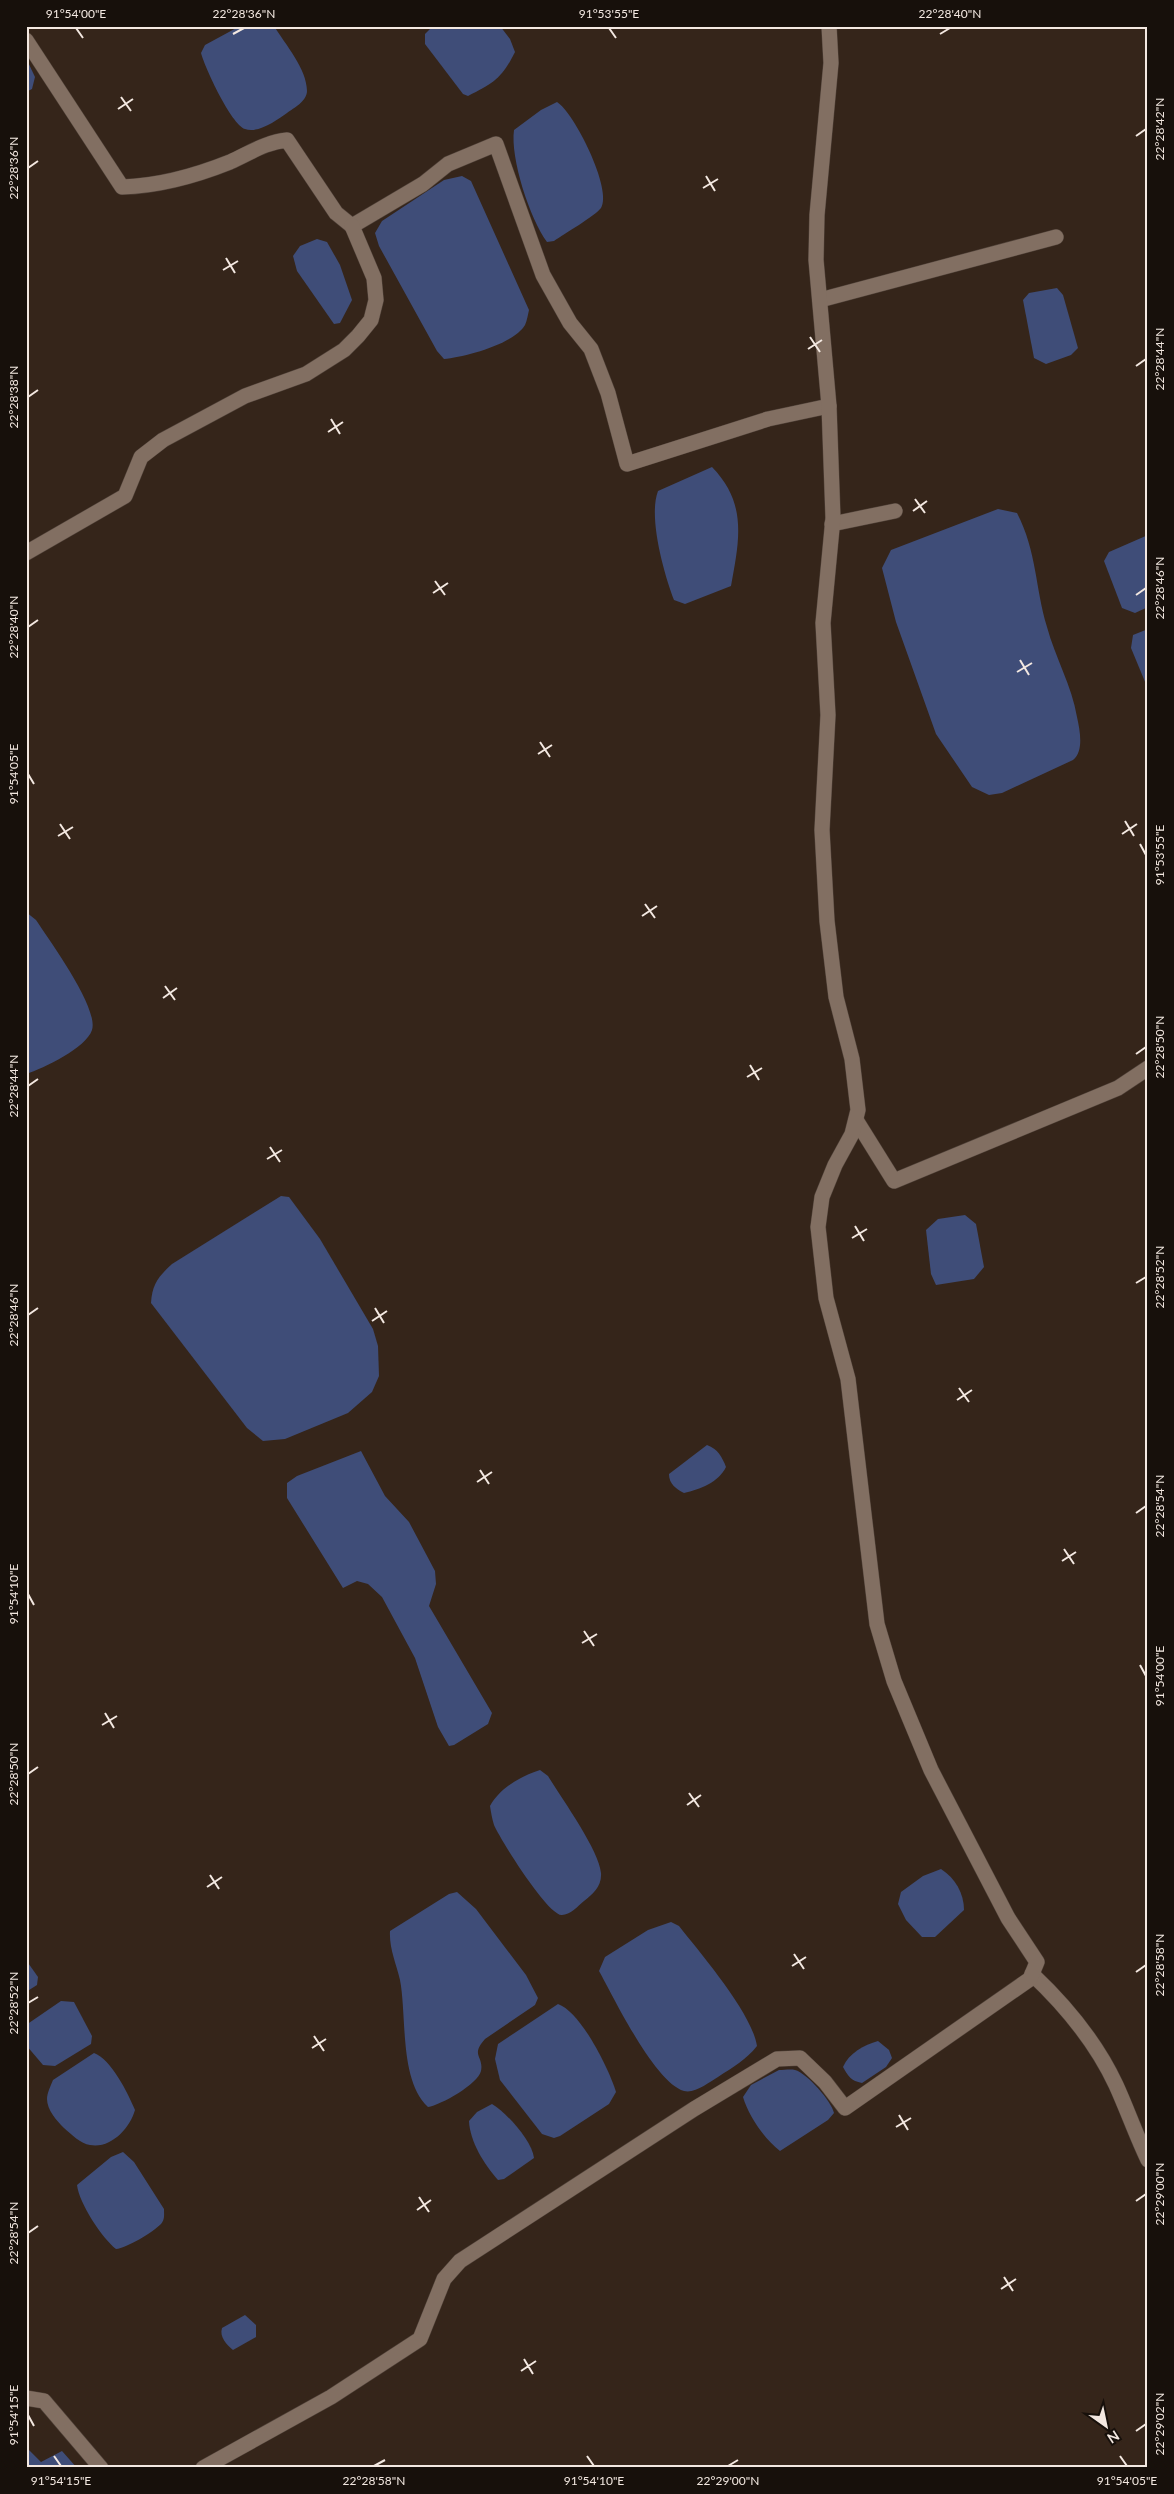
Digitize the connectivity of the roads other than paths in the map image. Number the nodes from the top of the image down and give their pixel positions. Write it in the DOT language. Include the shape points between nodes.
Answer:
graph roads {
  1 [pos="829,26"];
  2 [pos="26,40"];
  3 [pos="352,226"];
  4 [pos="1056,237"];
  5 [pos="820,300"];
  6 [pos="829,406"];
  7 [pos="895,511"];
  8 [pos="832,524"];
  9 [pos="26,553"];
  10 [pos="1148,1068"];
  11 [pos="856,1120"];
  12 [pos="1032,1974"];
  13 [pos="1148,2160"];
  14 [pos="26,2398"];
  15 [pos="101,2468"];
  16 [pos="203,2468"];
  1 -- 5 [label="street" via="831,63 817,215 816,260"];
  2 -- 3 [label="street" via="122,187 175,181 230,162 272,142 287,140 336,212"];
  3 -- 6 [label="street" via="423,184 448,164 496,144 542,275 570,322 591,349 608,393 627,464 768,419"];
  3 -- 9 [label="street" via="374,278 376,300 371,320 358,336 344,350 306,374 245,396 163,440 142,457 125,496"];
  4 -- 5 [label="street"];
  5 -- 6 [label="street"];
  6 -- 8 [label="street"];
  7 -- 8 [label="street"];
  8 -- 11 [label="street" via="823,622 828,715 822,830 826,921 836,997 852,1059 858,1110"];
  10 -- 11 [label="street" via="1118,1088 894,1181"];
  11 -- 12 [label="street" via="822,1197 818,1227 826,1298 848,1378 877,1624 894,1681 930,1770 1008,1918 1037,1962"];
  12 -- 13 [label="street" via="1062,2002 1101,2057"];
  12 -- 16 [label="street" via="1030,1980 845,2108 800,2058 777,2059 460,2260 444,2278 420,2339 404,2352"];
  14 -- 15 [label="street" via="44,2401"];
}
